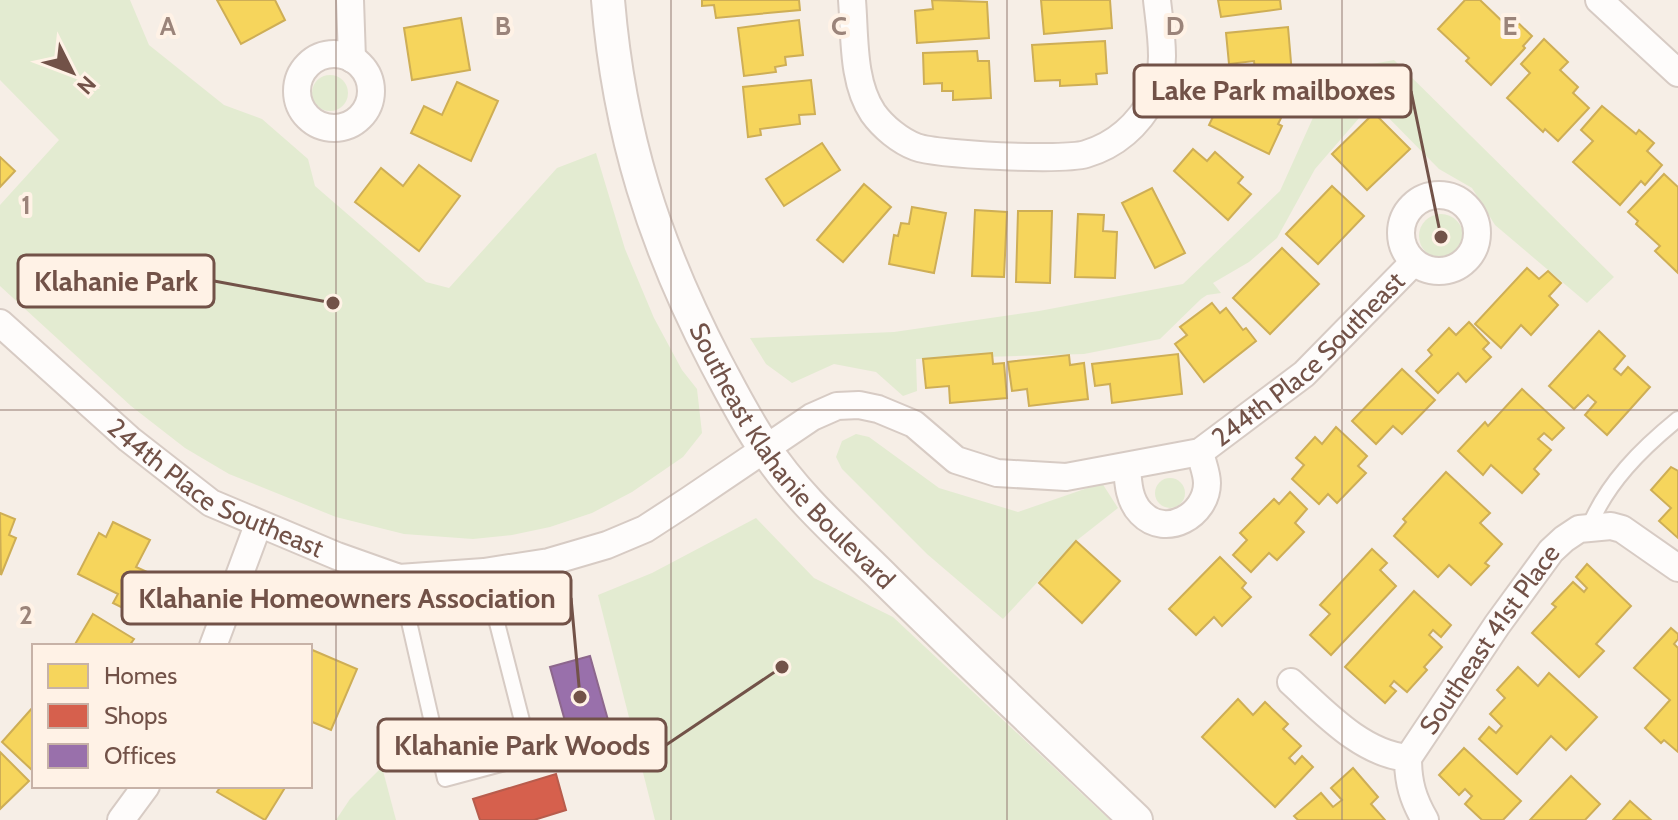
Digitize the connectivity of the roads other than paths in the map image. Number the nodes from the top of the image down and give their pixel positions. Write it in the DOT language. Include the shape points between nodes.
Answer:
graph roads {
  1 [pos="350,0"];
  2 [pos="608,0"];
  3 [pos="852,0"];
  4 [pos="1157,0"];
  5 [pos="1599,0"];
  6 [pos="352,59"];
  7 [pos="1678,73"];
  8 [pos="1414,262"];
  9 [pos="0,323"];
  10 [pos="1678,419"];
  11 [pos="764,449"];
  12 [pos="1200,452"];
  13 [pos="1127,467"];
  14 [pos="258,525"];
  15 [pos="1584,528"];
  16 [pos="1678,568"];
  17 [pos="484,572"];
  18 [pos="399,578"];
  19 [pos="214,644"];
  20 [pos="1291,682"];
  21 [pos="1408,758"];
  22 [pos="145,788"];
  23 [pos="121,820"];
  24 [pos="1136,820"];
  25 [pos="1425,820"];
  1 -- 6 [label="street"];
  2 -- 11 [label="street, Southeast Klahanie Boulevard" via="624,123 655,230 690,313"];
  3 -- 4 [label="street" via="864,96 890,132 935,153 1056,156 1083,155 1128,132 1156,93 1162,68"];
  5 -- 7 [label="street"];
  8 -- 12 [label="street, 244th Place Southeast" via="1304,374"];
  9 -- 14 [label="street, 244th Place Southeast" via="180,481"];
  10 -- 15 [label="lane" via="1617,478"];
  11 -- 13 [label="street, 244th Place Southeast" via="812,417 837,406 859,405 914,424 956,460 997,473 1066,477"];
  11 -- 17 [label="street, 244th Place Southeast" via="633,534 549,562"];
  11 -- 24 [label="street, Southeast Klahanie Boulevard" via="807,501"];
  12 -- 13 [label="street, 244th Place Southeast"];
  12 -- 13 [label="street, 244th Place Southeast" via="1205,493 1202,505 1184,522 1160,524 1141,514 1129,492"];
  14 -- 18 [label="street, 244th Place Southeast"];
  14 -- 19 [label="street"];
  15 -- 16 [label="street" via="1622,529"];
  15 -- 21 [label="street, Southeast 41st Place" via="1551,551"];
  17 -- 18 [label="street, 244th Place Southeast"];
  17 -- 18 [label="lane" via="531,756 445,779"];
  20 -- 21 [label="street" via="1377,751"];
  21 -- 25 [label="street" via="1408,782"];
  22 -- 23 [label="street"];
}
